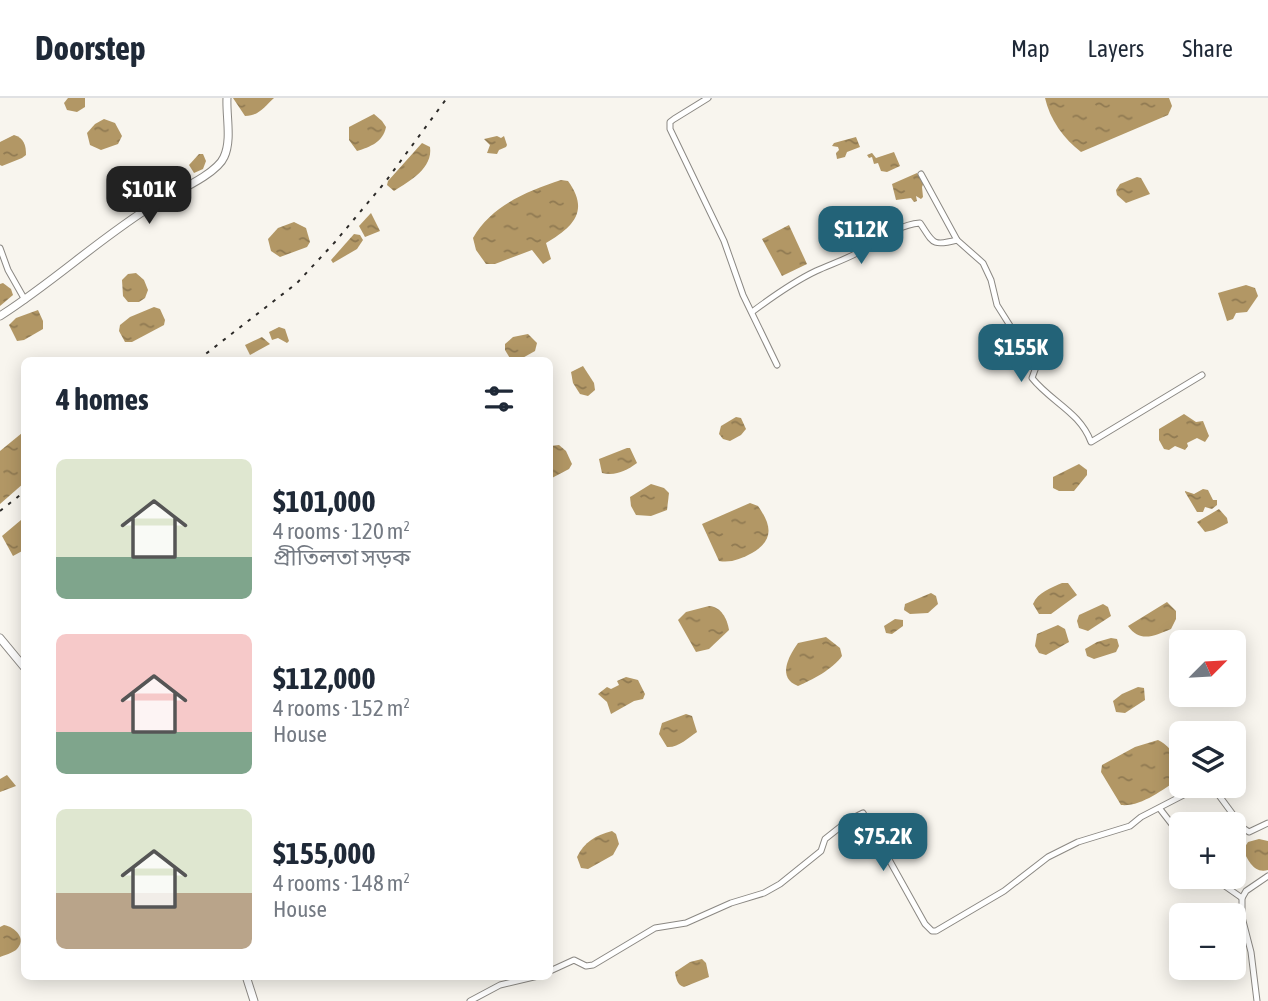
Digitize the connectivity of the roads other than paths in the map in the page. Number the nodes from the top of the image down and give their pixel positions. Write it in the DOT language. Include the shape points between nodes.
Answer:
graph roads {
  1 [pos="228,98"];
  2 [pos="708,98"];
  3 [pos="921,174"];
  4 [pos="957,240"];
  5 [pos="0,248"];
  6 [pos="25,300"];
  7 [pos="752,312"];
  8 [pos="0,316"];
  9 [pos="777,365"];
  10 [pos="1202,375"];
  11 [pos="0,638"];
  12 [pos="21,663"];
  13 [pos="1179,798"];
  14 [pos="1221,798"];
  15 [pos="1160,809"];
  16 [pos="1169,821"];
  17 [pos="1268,823"];
  18 [pos="1268,876"];
  19 [pos="1229,889"];
  20 [pos="1242,898"];
  21 [pos="553,970"];
  22 [pos="247,980"];
  23 [pos="521,980"];
  24 [pos="254,1001"];
  25 [pos="470,1001"];
  26 [pos="1258,1001"];
  1 -- 6 [label="main road" via="227,149 210,173 81,254"];
  2 -- 7 [label="street" via="670,122 670,129"];
  3 -- 4 [label="street"];
  4 -- 7 [label="street" via="933,242 920,223 912,223 814,272"];
  4 -- 10 [label="street" via="984,263 996,305 1036,367 1032,377 1075,415 1091,442"];
  5 -- 6 [label="street"];
  6 -- 8 [label="main road"];
  7 -- 9 [label="street"];
  11 -- 12 [label="main road"];
  13 -- 15 [label="street"];
  14 -- 17 [label="street" via="1249,832"];
  15 -- 16 [label="street"];
  15 -- 21 [label="street" via="1130,826 1048,857 1004,891 936,931 925,924 861,814 764,893 686,923 655,928 593,965 586,967 573,960"];
  18 -- 20 [label="street"];
  19 -- 20 [label="street"];
  20 -- 26 [label="street"];
  22 -- 24 [label="main road"];
  23 -- 25 [label="street"];
}
